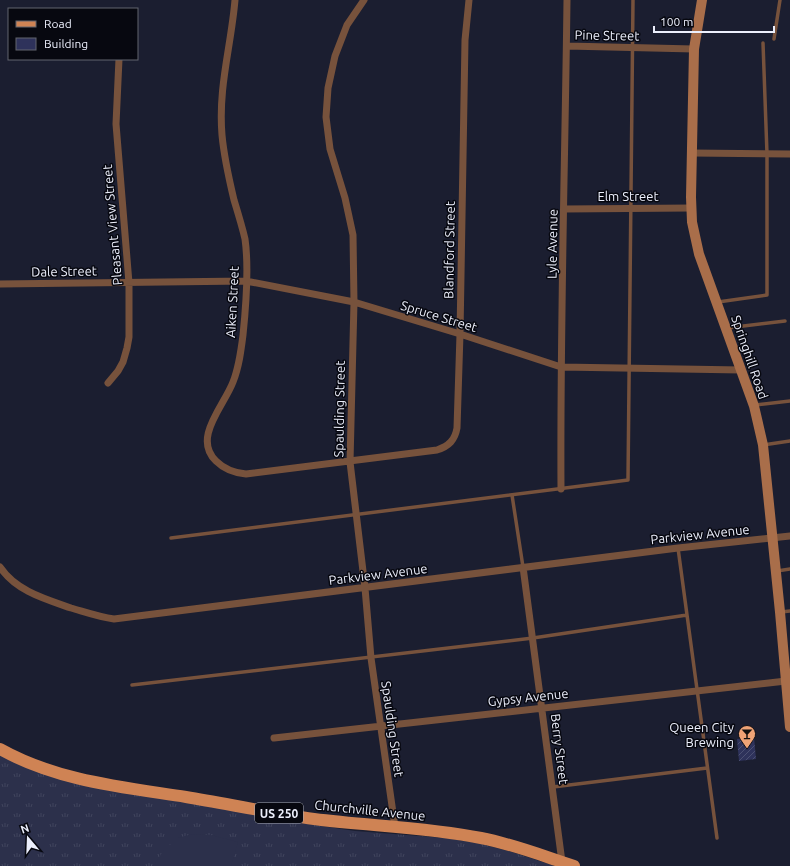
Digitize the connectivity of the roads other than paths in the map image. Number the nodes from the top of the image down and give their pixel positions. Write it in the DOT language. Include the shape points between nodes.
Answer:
graph roads {
  1 [pos="235,0"];
  2 [pos="364,0"];
  3 [pos="469,0"];
  4 [pos="567,0"];
  5 [pos="634,0"];
  6 [pos="702,0"];
  7 [pos="780,0"];
  8 [pos="774,39"];
  9 [pos="763,44"];
  10 [pos="567,46"];
  11 [pos="633,47"];
  12 [pos="694,49"];
  13 [pos="119,60"];
  14 [pos="692,153"];
  15 [pos="767,154"];
  16 [pos="790,154"];
  17 [pos="631,208"];
  18 [pos="691,208"];
  19 [pos="564,209"];
  20 [pos="246,281"];
  21 [pos="129,282"];
  22 [pos="0,284"];
  23 [pos="354,302"];
  24 [pos="717,302"];
  25 [pos="785,321"];
  26 [pos="726,328"];
  27 [pos="460,334"];
  28 [pos="561,367"];
  29 [pos="629,369"];
  30 [pos="741,370"];
  31 [pos="108,383"];
  32 [pos="790,401"];
  33 [pos="754,406"];
  34 [pos="790,441"];
  35 [pos="763,445"];
  36 [pos="350,462"];
  37 [pos="561,489"];
  38 [pos="512,495"];
  39 [pos="356,514"];
  40 [pos="790,536"];
  41 [pos="171,538"];
  42 [pos="773,538"];
  43 [pos="678,548"];
  44 [pos="0,566"];
  45 [pos="523,567"];
  46 [pos="790,569"];
  47 [pos="776,571"];
  48 [pos="365,588"];
  49 [pos="785,611"];
  50 [pos="687,615"];
  51 [pos="533,638"];
  52 [pos="787,652"];
  53 [pos="372,658"];
  54 [pos="132,685"];
  55 [pos="788,686"];
  56 [pos="697,690"];
  57 [pos="542,707"];
  58 [pos="380,726"];
  59 [pos="790,727"];
  60 [pos="274,738"];
  61 [pos="0,750"];
  62 [pos="708,768"];
  63 [pos="552,787"];
  64 [pos="395,827"];
  65 [pos="717,838"];
  66 [pos="568,864"];
  1 -- 20 [label="street, Aiken Street" via="222,85 221,122 228,173 244,238"];
  2 -- 23 [label="street, Spaulding Street" via="338,45 329,77 326,110 330,149 352,226"];
  3 -- 27 [label="street, Blandford Street" via="464,40"];
  4 -- 10 [label="street, Lyle Avenue"];
  5 -- 11 [label="lane"];
  6 -- 12 [label="street, Springhill Road"];
  7 -- 8 [label="lane"];
  9 -- 15 [label="lane"];
  10 -- 11 [label="street, Pine Street"];
  10 -- 19 [label="street, Lyle Avenue"];
  11 -- 12 [label="street, Pine Street"];
  11 -- 17 [label="lane"];
  12 -- 14 [label="street, Springhill Road"];
  13 -- 21 [label="street, Pleasant View Street" via="116,129"];
  14 -- 15 [label="street"];
  14 -- 18 [label="street, Springhill Road"];
  15 -- 16 [label="street"];
  15 -- 24 [label="lane" via="767,295"];
  17 -- 18 [label="street, Elm Street"];
  17 -- 19 [label="street, Elm Street"];
  17 -- 29 [label="lane"];
  18 -- 24 [label="street, Springhill Road" via="695,240"];
  19 -- 28 [label="street, Lyle Avenue"];
  20 -- 21 [label="street, Spruce Street"];
  20 -- 23 [label="street, Spruce Street"];
  20 -- 36 [label="street, Aiken Street" via="240,360 231,388 208,430 207,444 211,455 226,468 246,474"];
  21 -- 22 [label="street, Dale Street"];
  21 -- 31 [label="street, Pleasant View Street" via="127,348 120,367"];
  23 -- 27 [label="street, Spruce Street"];
  23 -- 36 [label="street, Spaulding Street"];
  24 -- 26 [label="street, Springhill Road"];
  25 -- 26 [label="lane"];
  26 -- 30 [label="street, Springhill Road"];
  27 -- 28 [label="street, Spruce Street"];
  27 -- 36 [label="street, Blandford Street" via="457,428 450,444 437,450"];
  28 -- 29 [label="street, Spruce Street"];
  28 -- 37 [label="street, Lyle Avenue"];
  29 -- 30 [label="street, Spruce Street"];
  29 -- 37 [label="lane" via="628,480"];
  30 -- 33 [label="street, Springhill Road"];
  32 -- 33 [label="lane"];
  33 -- 35 [label="street, Springhill Road"];
  34 -- 35 [label="lane"];
  35 -- 42 [label="street, Springhill Road"];
  36 -- 39 [label="street, Spaulding Street"];
  37 -- 38 [label="lane"];
  38 -- 39 [label="lane"];
  38 -- 45 [label="lane"];
  39 -- 41 [label="lane"];
  39 -- 48 [label="street, Spaulding Street"];
  40 -- 42 [label="street, Parkview Avenue"];
  42 -- 43 [label="street, Parkview Avenue"];
  42 -- 47 [label="street, Springhill Road"];
  43 -- 45 [label="street, Parkview Avenue"];
  43 -- 50 [label="lane"];
  44 -- 48 [label="street, Parkview Avenue" via="16,583 36,595 97,616 114,619"];
  45 -- 48 [label="street, Parkview Avenue"];
  45 -- 51 [label="street, Berry Street"];
  46 -- 47 [label="lane"];
  47 -- 49 [label="street, Springhill Road"];
  48 -- 53 [label="street, Spaulding Street"];
  49 -- 52 [label="street, Springhill Road"];
  50 -- 51 [label="lane"];
  50 -- 56 [label="lane"];
  51 -- 53 [label="lane"];
  51 -- 57 [label="street, Berry Street"];
  52 -- 55 [label="street, Springhill Road"];
  53 -- 54 [label="lane"];
  53 -- 58 [label="street, Spaulding Street"];
  55 -- 56 [label="street, Gypsy Avenue"];
  55 -- 59 [label="street, Springhill Road"];
  56 -- 57 [label="street, Gypsy Avenue"];
  56 -- 62 [label="lane"];
  57 -- 58 [label="street, Gypsy Avenue"];
  57 -- 63 [label="street, Berry Street"];
  58 -- 60 [label="street, Gypsy Avenue"];
  58 -- 64 [label="street, Spaulding Street"];
  61 -- 64 [label="main road, Churchville Avenue / US 250" via="52,772 104,784 312,818"];
  62 -- 63 [label="lane"];
  62 -- 65 [label="lane"];
  63 -- 66 [label="street, Berry Street"];
  64 -- 66 [label="main road, Churchville Avenue / US 250" via="483,838"];
}
